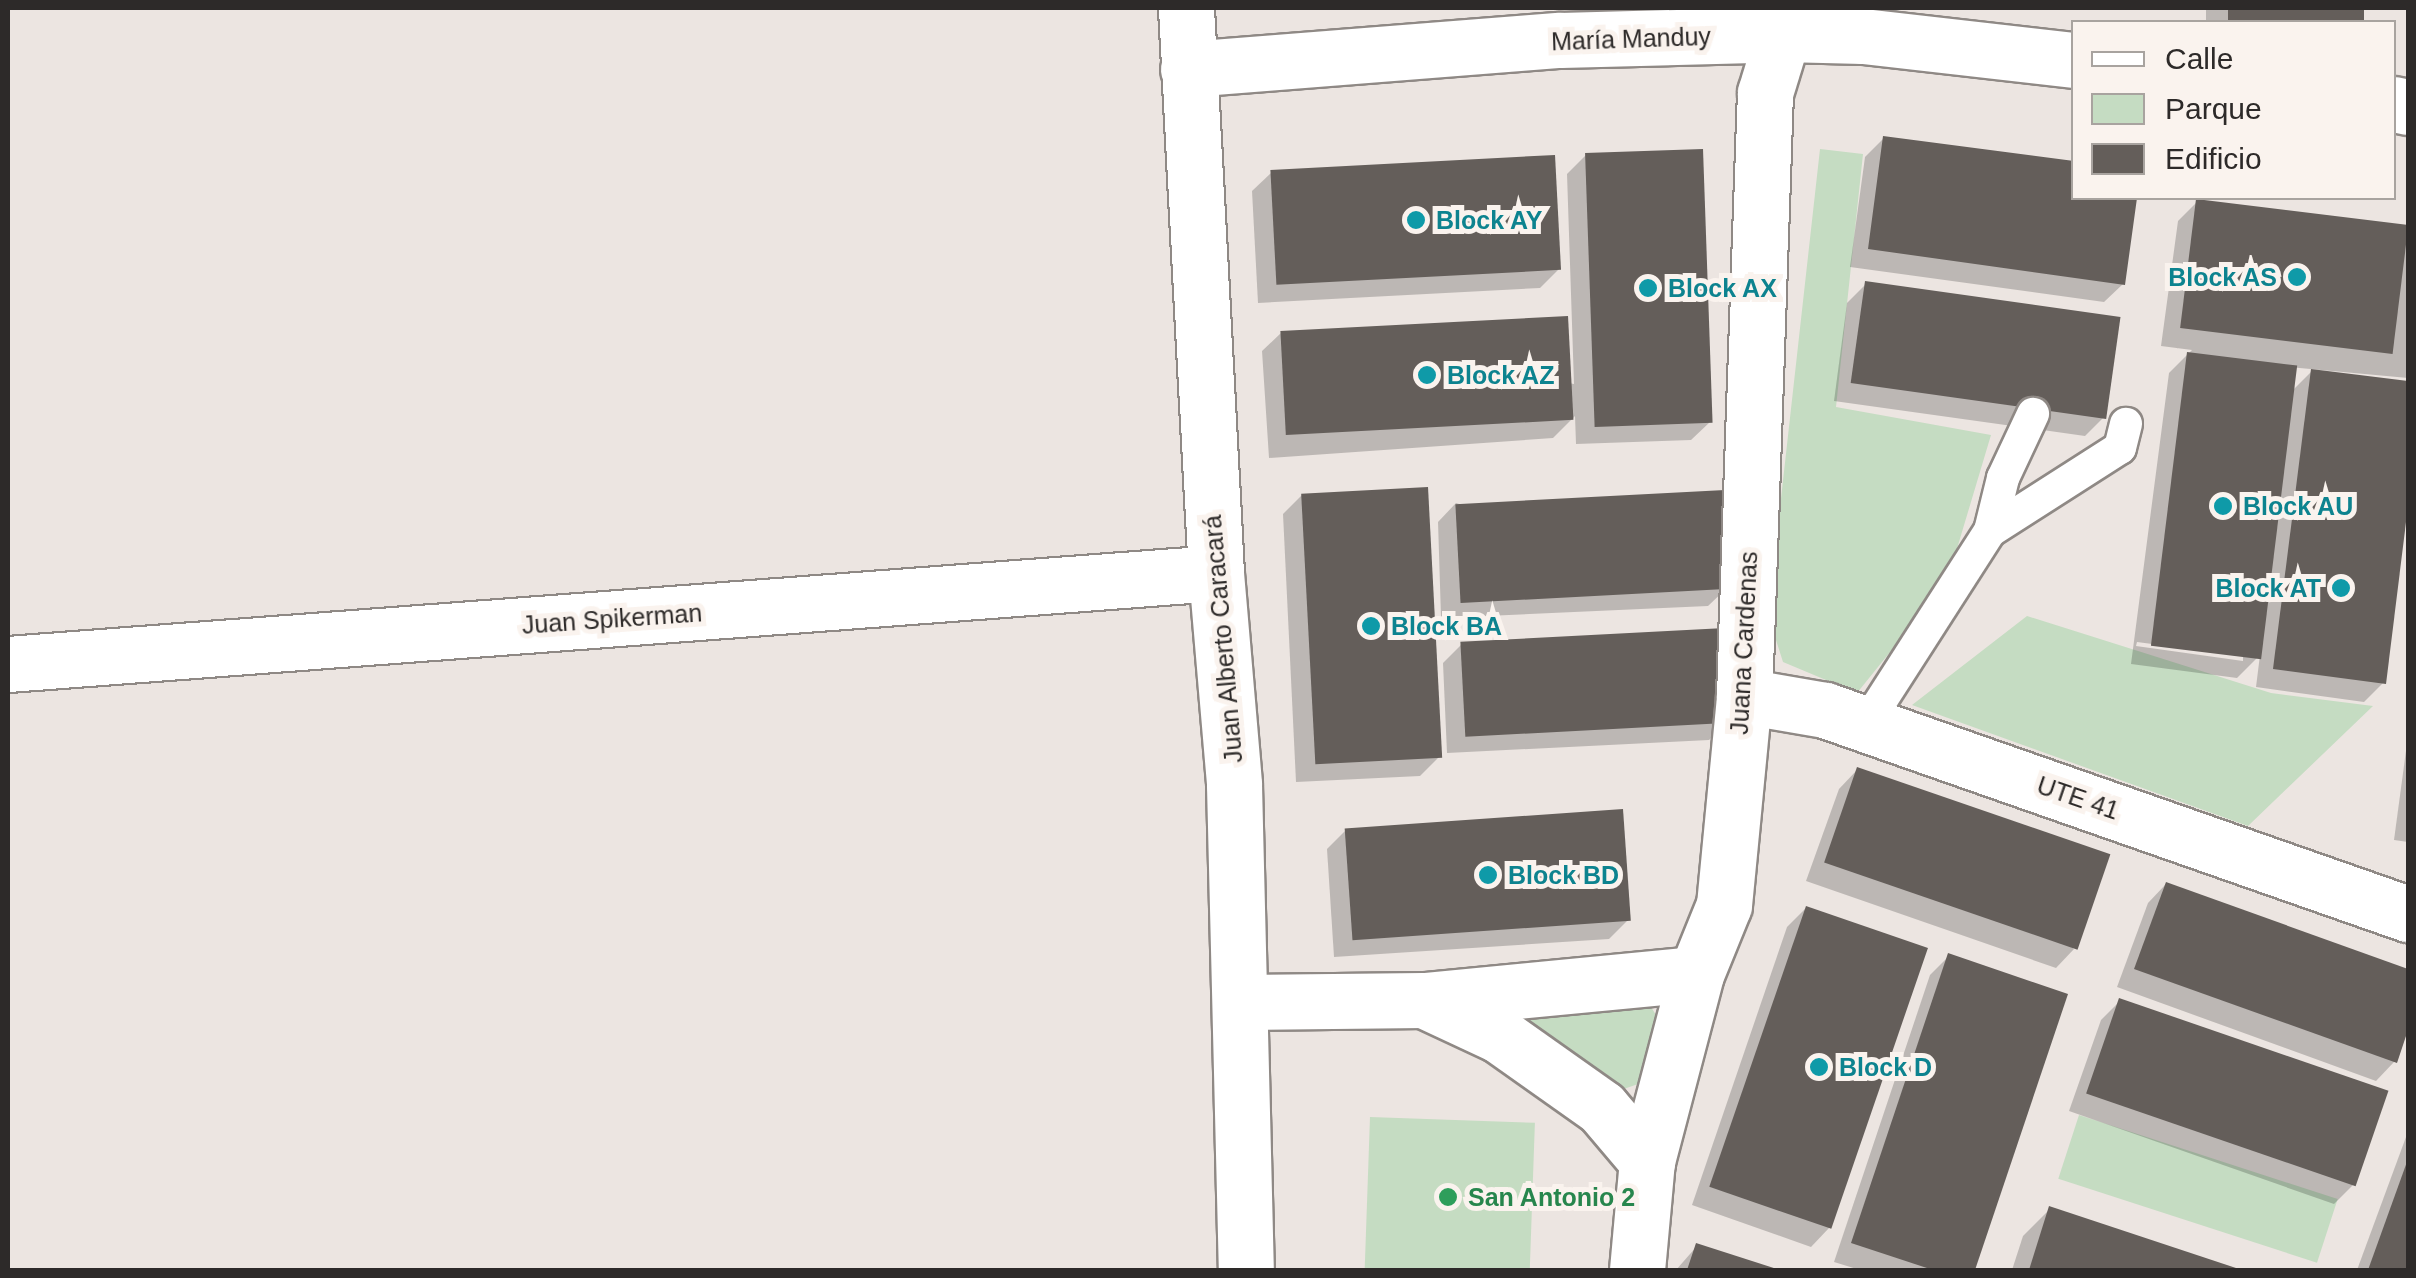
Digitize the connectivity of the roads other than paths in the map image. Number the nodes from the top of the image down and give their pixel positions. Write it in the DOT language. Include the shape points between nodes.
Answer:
graph roads {
  1 [pos="1186,8"];
  2 [pos="1787,21"];
  3 [pos="2071,60"];
  4 [pos="1188,69"];
  5 [pos="2033,414"];
  6 [pos="2126,424"];
  7 [pos="1990,531"];
  8 [pos="1216,573"];
  9 [pos="8,664"];
  10 [pos="1744,696"];
  11 [pos="1866,724"];
  12 [pos="2408,914"];
  13 [pos="1696,974"];
  14 [pos="1424,1000"];
  15 [pos="1242,1002"];
  16 [pos="1647,1161"];
  17 [pos="1246,1270"];
  18 [pos="1637,1270"];
  1 -- 4 [label="street, Juan Alberto Caracará"];
  2 -- 3 [label="street, María Manduy"];
  2 -- 4 [label="street, María Manduy"];
  2 -- 10 [label="street, Juana Cardenas" via="1765,92"];
  4 -- 8 [label="street, Juan Alberto Caracará"];
  5 -- 7 [label="lane" via="2003,478"];
  6 -- 7 [label="lane" via="2120,448"];
  7 -- 11 [label="lane"];
  8 -- 9 [label="street, Juan Spikerman"];
  8 -- 15 [label="street, Juan Alberto Caracará" via="1234,785"];
  10 -- 11 [label="street, UTE 41"];
  10 -- 13 [label="street, Juana Cardenas" via="1724,905"];
  11 -- 12 [label="street, UTE 41"];
  13 -- 14 [label="street"];
  13 -- 16 [label="street, Juana Cardenas"];
  14 -- 15 [label="street"];
  14 -- 16 [label="street" via="1499,1034 1602,1108"];
  15 -- 17 [label="street, Juan Alberto Caracará"];
  16 -- 18 [label="street, Juana Cardenas"];
}
